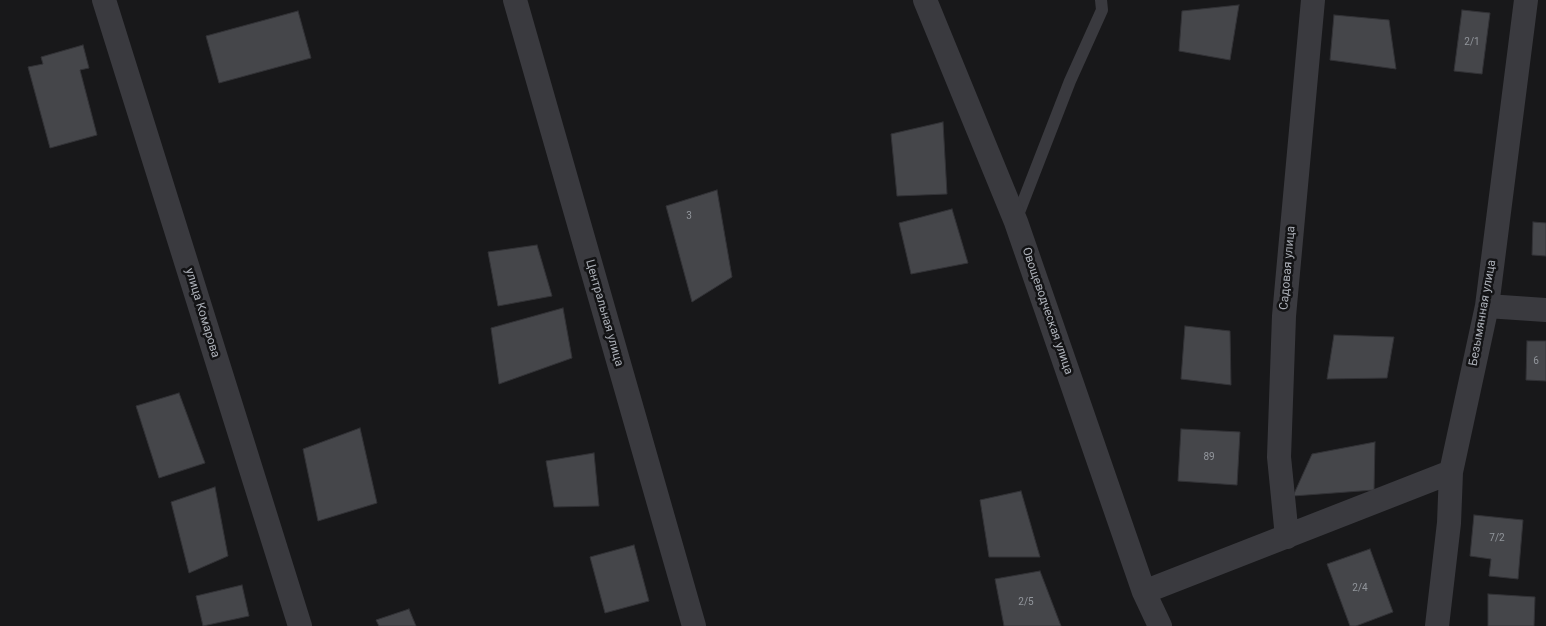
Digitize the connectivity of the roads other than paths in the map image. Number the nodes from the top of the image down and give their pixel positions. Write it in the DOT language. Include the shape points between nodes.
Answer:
graph roads {
  1 [pos="104,0"];
  2 [pos="515,0"];
  3 [pos="925,0"];
  4 [pos="1101,0"];
  5 [pos="1313,0"];
  6 [pos="1526,0"];
  7 [pos="1016,222"];
  8 [pos="1487,306"];
  9 [pos="1546,310"];
  10 [pos="1451,472"];
  11 [pos="1287,537"];
  12 [pos="1144,592"];
  13 [pos="300,626"];
  14 [pos="694,626"];
  15 [pos="1160,626"];
  16 [pos="1438,626"];
  1 -- 13 [label="street, улица Комарова"];
  2 -- 14 [label="street, Центральная улица"];
  3 -- 7 [label="street, Овощеводческая улица"];
  4 -- 7 [label="lane" via="1102,10 1070,81"];
  5 -- 11 [label="street, Садовая улица" via="1284,316 1279,457"];
  6 -- 8 [label="street, Безымянная улица"];
  7 -- 12 [label="street, Овощеводческая улица"];
  8 -- 9 [label="street"];
  8 -- 10 [label="street, Безымянная улица"];
  10 -- 11 [label="street"];
  10 -- 16 [label="street, Безымянная улица"];
  11 -- 12 [label="street"];
  12 -- 15 [label="street, Овощеводческая улица"];
}
